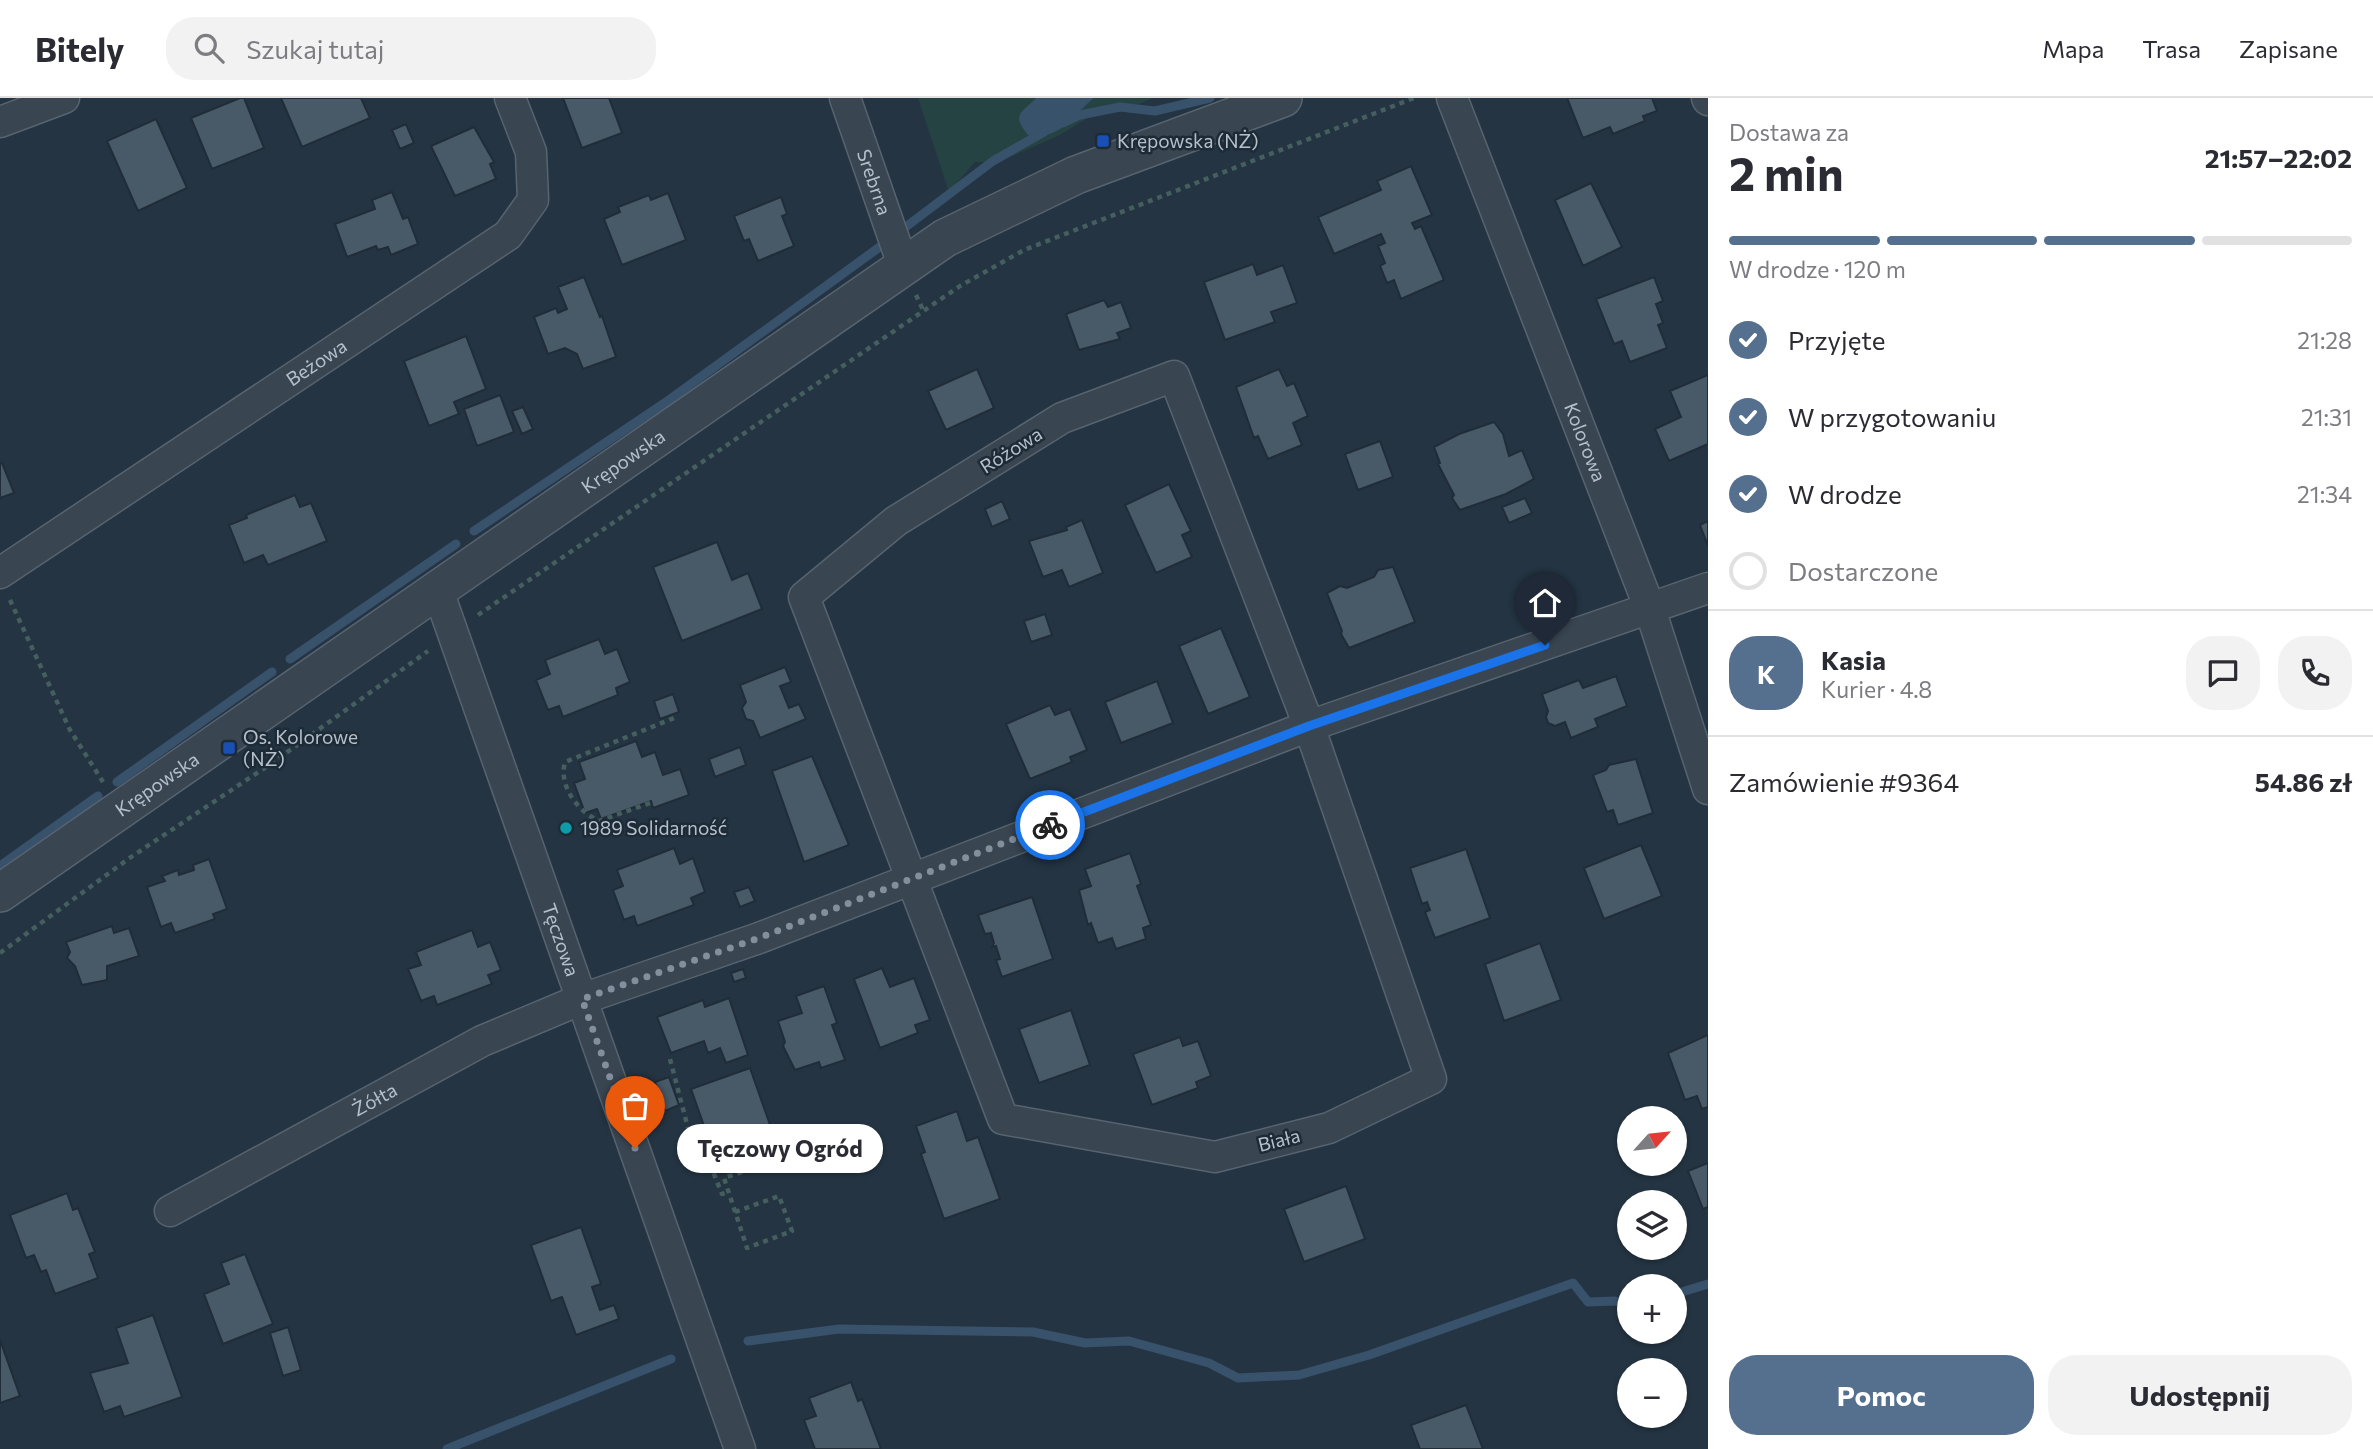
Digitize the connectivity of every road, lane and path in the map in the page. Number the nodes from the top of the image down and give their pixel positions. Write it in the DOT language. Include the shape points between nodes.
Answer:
graph roads {
  1 [pos="64,98"];
  2 [pos="510,98"];
  3 [pos="845,98"];
  4 [pos="1283,98"];
  5 [pos="1414,98"];
  6 [pos="1452,98"];
  7 [pos="0,122"];
  8 [pos="903,265"];
  9 [pos="3,582"];
  10 [pos="437,588"];
  11 [pos="1708,588"];
  12 [pos="1650,609"];
  13 [pos="453,633"];
  14 [pos="674,718"];
  15 [pos="1309,726"];
  16 [pos="1708,789"];
  17 [pos="650,803"];
  18 [pos="120,809"];
  19 [pos="914,877"];
  20 [pos="0,893"];
  21 [pos="0,953"];
  22 [pos="582,999"];
  23 [pos="670,1059"];
  24 [pos="695,1127"];
  25 [pos="688,1129"];
  26 [pos="778,1160"];
  27 [pos="728,1192"];
  28 [pos="170,1211"];
  29 [pos="735,1212"];
  30 [pos="740,1449"];
  1 -- 7 [label="street"];
  2 -- 9 [label="street, Beżowa" via="531,152 533,200 508,235"];
  3 -- 8 [label="street, Srebrna"];
  4 -- 8 [label="street, Krępowska" via="1032,193"];
  5 -- 13 [label="path" via="1024,250 770,413"];
  6 -- 12 [label="street, Kolorowa"];
  8 -- 10 [label="street, Krępowska"];
  9 -- 18 [label="path" via="71,730"];
  10 -- 13 [label="street, Tęczowa"];
  10 -- 18 [label="street, Krępowska"];
  11 -- 12 [label="street, Żółta"];
  12 -- 15 [label="street, Żółta"];
  12 -- 16 [label="street, Kolorowa"];
  13 -- 21 [label="path"];
  13 -- 22 [label="street, Tęczowa"];
  14 -- 17 [label="path" via="594,748 565,762 562,770 574,803 599,821"];
  15 -- 19 [label="street, Żółta"];
  15 -- 19 [label="street, Biała" via="1431,1079 1329,1128 1215,1157 1003,1119"];
  15 -- 19 [label="street, Różowa" via="1174,376 1062,418 896,521 804,597"];
  18 -- 20 [label="street, Krępowska"];
  19 -- 22 [label="street, Żółta" via="759,938"];
  22 -- 28 [label="street, Żółta" via="482,1041"];
  22 -- 30 [label="street, Tęczowa"];
  23 -- 25 [label="path"];
  24 -- 27 [label="path" via="722,1194"];
  26 -- 27 [label="path" via="724,1178"];
  27 -- 29 [label="path"];
  29 -- 29 [label="path" via="747,1248 792,1231 779,1196"];
}
